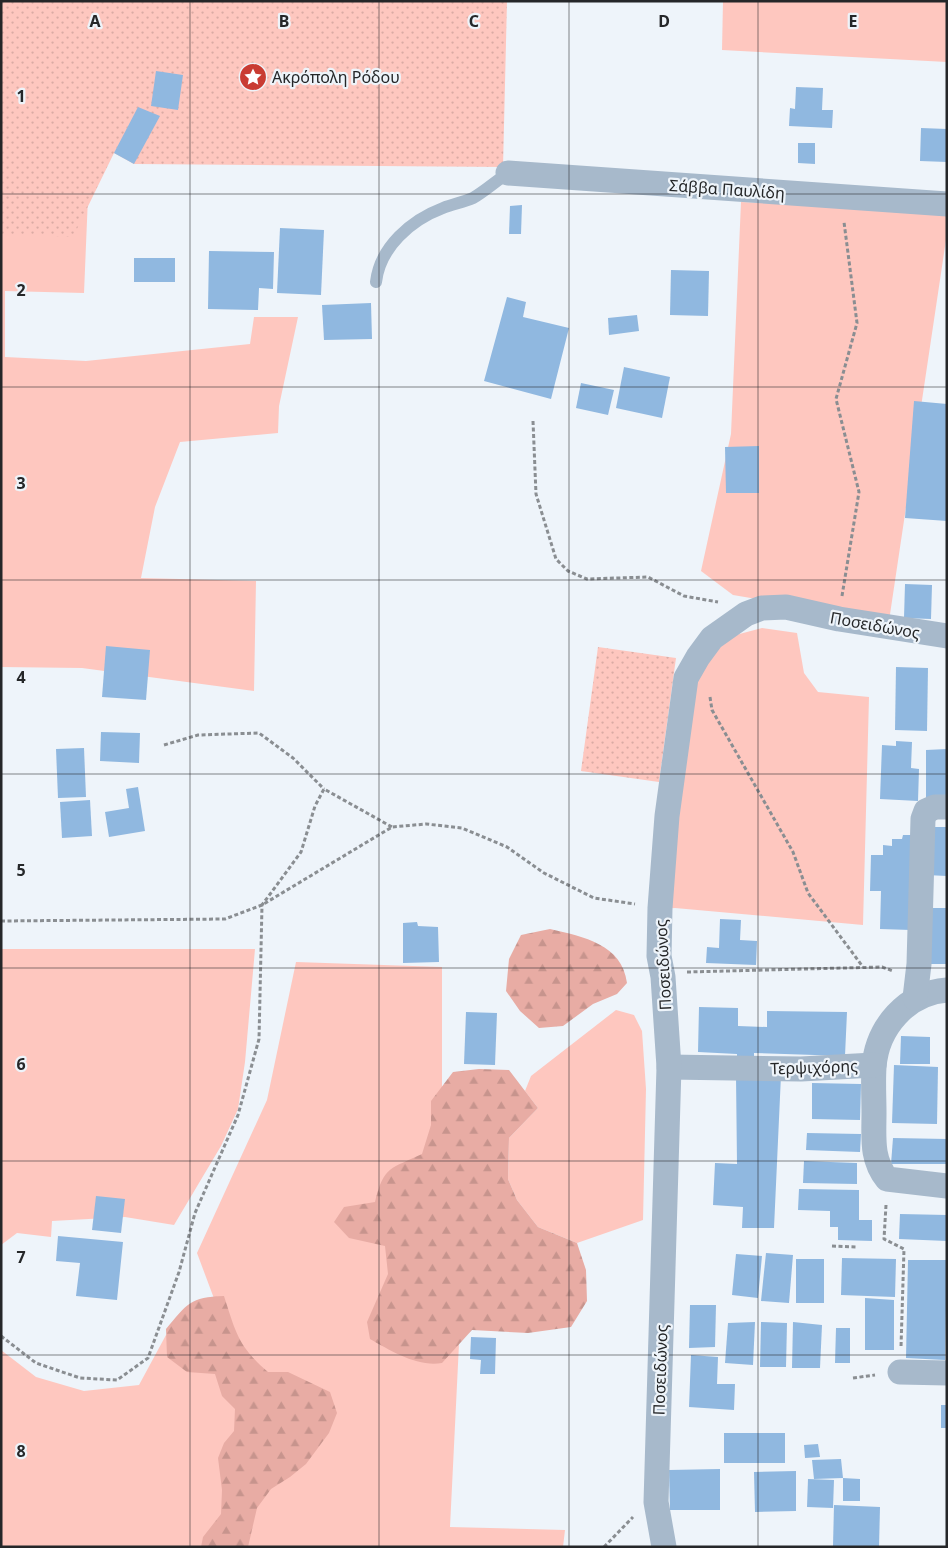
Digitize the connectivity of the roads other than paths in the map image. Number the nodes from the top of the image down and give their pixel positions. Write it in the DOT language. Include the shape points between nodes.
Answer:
graph roads {
  1 [pos="508,173"];
  2 [pos="947,204"];
  3 [pos="376,282"];
  4 [pos="947,636"];
  5 [pos="947,807"];
  6 [pos="916,989"];
  7 [pos="947,990"];
  8 [pos="874,1065"];
  9 [pos="669,1067"];
  10 [pos="947,1186"];
  11 [pos="900,1372"];
  12 [pos="947,1373"];
  13 [pos="664,1547"];
  1 -- 2 [label="street, Σάββα Παυλίδη"];
  1 -- 3 [label="lane" via="472,198 441,208 397,238 380,260"];
  4 -- 9 [label="street, Ποσειδώνος" via="786,607 762,608 746,614 712,638 698,656 686,678 667,816 660,908 659,956"];
  5 -- 6 [label="street" via="926,811 923,818"];
  6 -- 7 [label="street, Τερψιχόρης" via="930,992"];
  6 -- 8 [label="street, Τερψιχόρης" via="892,1019 881,1040"];
  8 -- 9 [label="street, Τερψιχόρης" via="801,1069"];
  8 -- 10 [label="street" via="874,1155 879,1169 887,1179"];
  9 -- 13 [label="street, Ποσειδώνος" via="656,1502"];
  11 -- 12 [label="street"];
}
